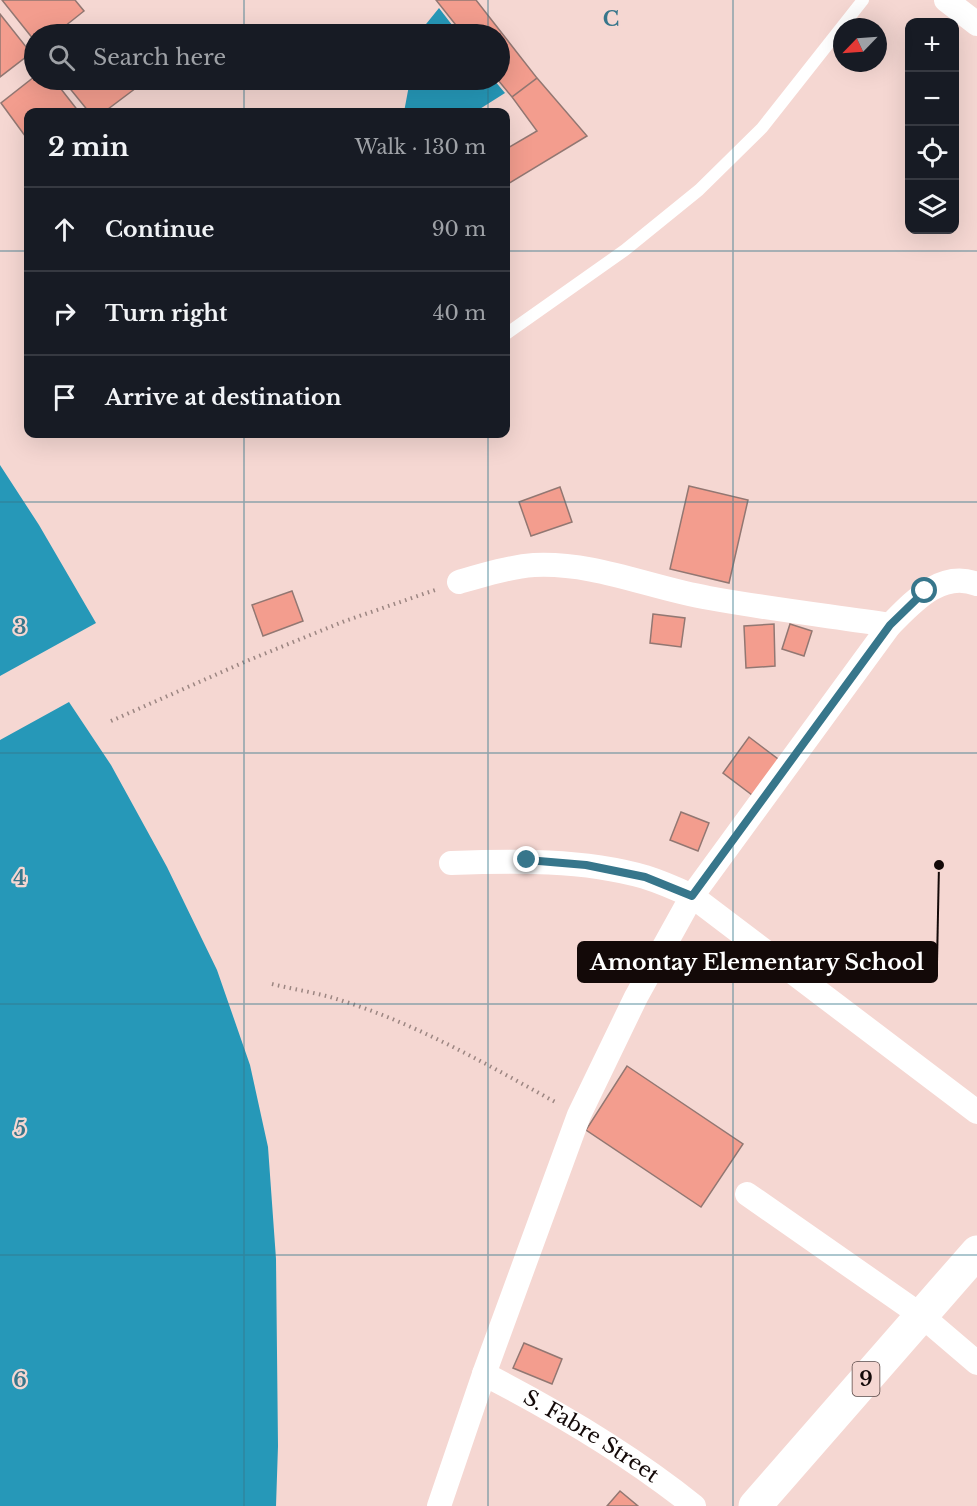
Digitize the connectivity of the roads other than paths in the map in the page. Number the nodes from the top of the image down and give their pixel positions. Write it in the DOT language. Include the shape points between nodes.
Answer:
graph roads {
  1 [pos="863,0"];
  2 [pos="946,0"];
  3 [pos="977,24"];
  4 [pos="510,331"];
  5 [pos="459,582"];
  6 [pos="977,584"];
  7 [pos="890,625"];
  8 [pos="451,863"];
  9 [pos="692,896"];
  10 [pos="977,1112"];
  11 [pos="747,1194"];
  12 [pos="977,1252"];
  13 [pos="922,1316"];
  14 [pos="977,1363"];
  15 [pos="484,1374"];
  16 [pos="439,1506"];
  17 [pos="694,1506"];
  18 [pos="755,1506"];
  1 -- 4 [label="lane" via="762,128 699,190 625,250"];
  2 -- 3 [label="street"];
  5 -- 7 [label="street" via="534,565 573,566 707,598"];
  6 -- 7 [label="street" via="960,580 925,591"];
  7 -- 9 [label="street"];
  8 -- 9 [label="street" via="527,860 586,865 645,877"];
  9 -- 10 [label="street"];
  9 -- 15 [label="street" via="636,997 579,1115"];
  11 -- 13 [label="street"];
  12 -- 13 [label="highway, 9"];
  13 -- 14 [label="street"];
  13 -- 18 [label="highway, 9"];
  15 -- 16 [label="street"];
  15 -- 17 [label="street, S. Fabre Street" via="588,1431"];
}
